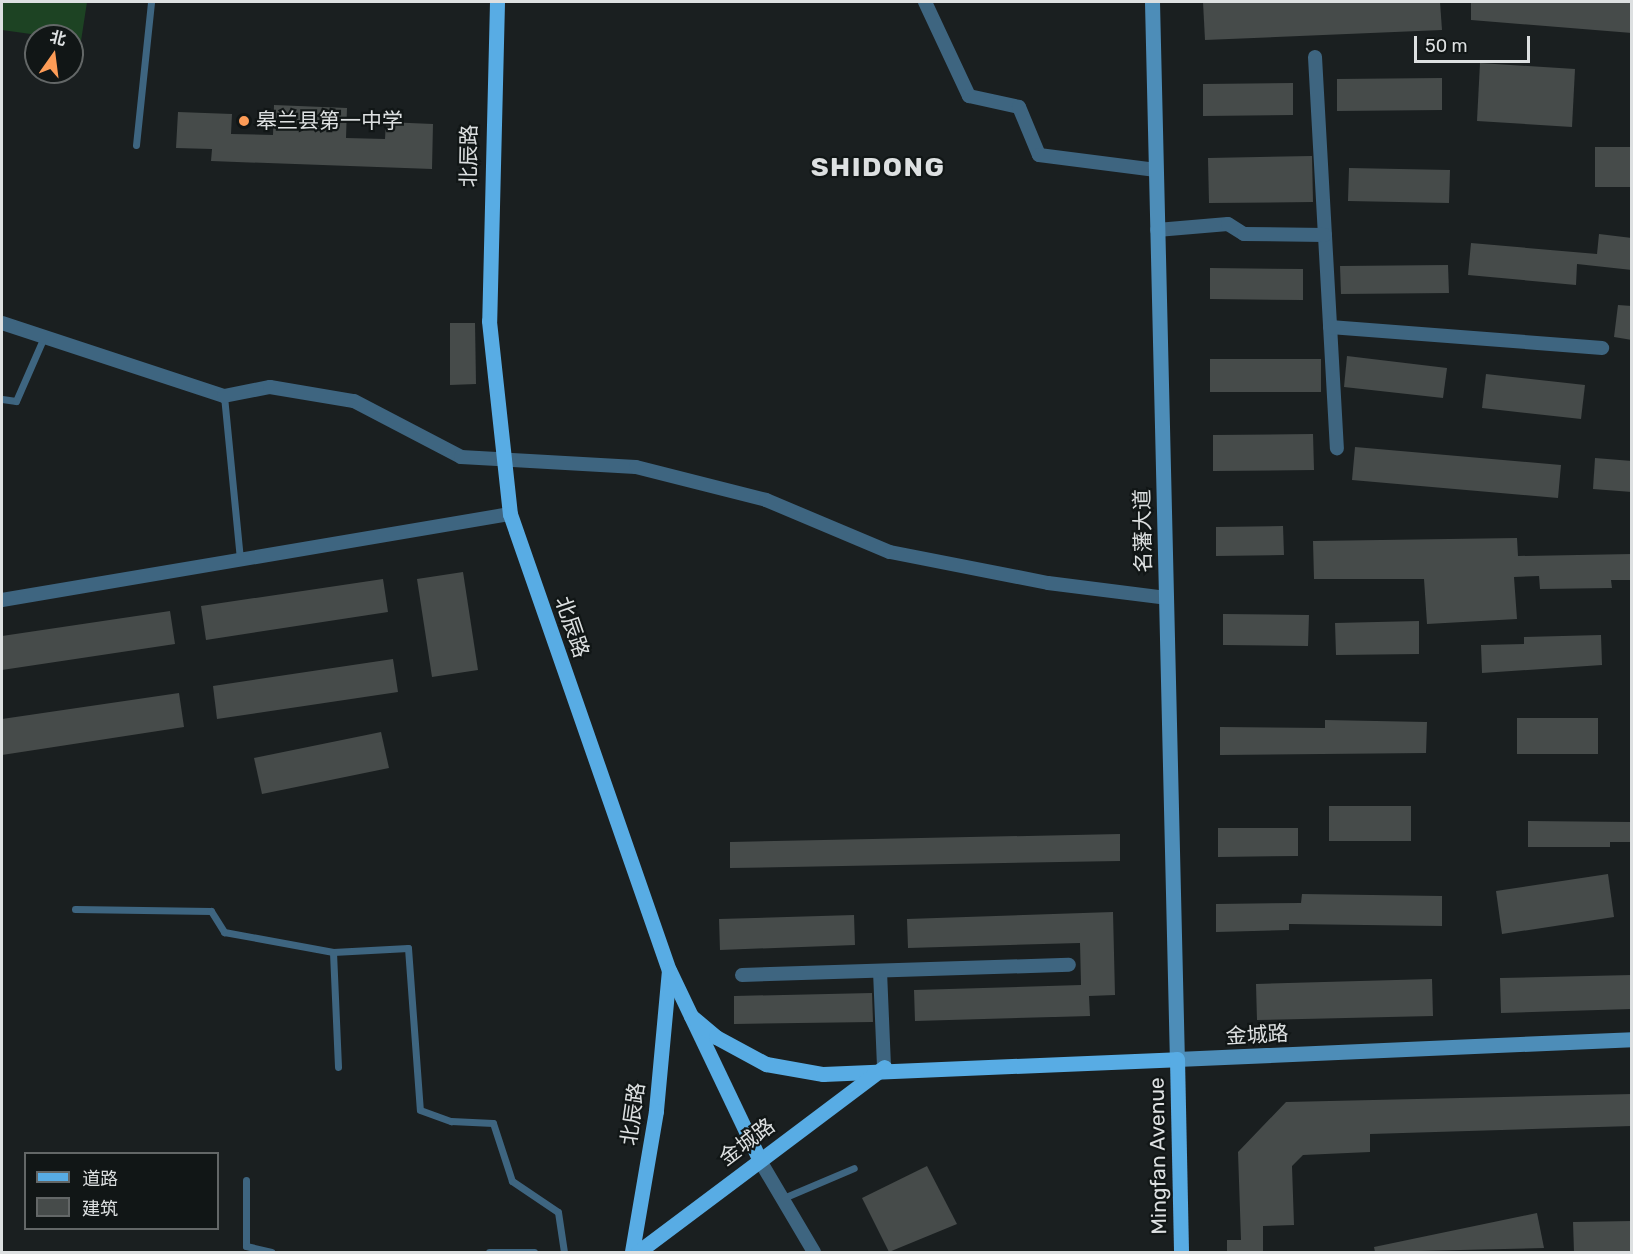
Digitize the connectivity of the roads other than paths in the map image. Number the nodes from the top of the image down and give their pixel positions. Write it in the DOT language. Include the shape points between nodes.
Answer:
graph roads {
  1 [pos="150,2"];
  2 [pos="497,2"];
  3 [pos="925,2"];
  4 [pos="1152,2"];
  5 [pos="1315,57"];
  6 [pos="136,145"];
  7 [pos="1156,170"];
  8 [pos="1157,230"];
  9 [pos="1325,235"];
  10 [pos="2,323"];
  11 [pos="1330,327"];
  12 [pos="44,337"];
  13 [pos="1602,348"];
  14 [pos="225,396"];
  15 [pos="2,399"];
  16 [pos="1337,448"];
  17 [pos="504,463"];
  18 [pos="510,514"];
  19 [pos="240,560"];
  20 [pos="1166,598"];
  21 [pos="2,600"];
  22 [pos="75,909"];
  23 [pos="333,952"];
  24 [pos="1069,965"];
  25 [pos="669,970"];
  26 [pos="880,971"];
  27 [pos="742,975"];
  28 [pos="691,1016"];
  29 [pos="1632,1039"];
  30 [pos="1177,1059"];
  31 [pos="338,1067"];
  32 [pos="884,1067"];
  33 [pos="759,1159"];
  34 [pos="854,1168"];
  35 [pos="246,1180"];
  36 [pos="781,1199"];
  37 [pos="271,1252"];
  38 [pos="489,1252"];
  39 [pos="534,1252"];
  40 [pos="564,1252"];
  41 [pos="632,1252"];
  42 [pos="638,1252"];
  43 [pos="814,1252"];
  44 [pos="1181,1252"];
  1 -- 6 [label="lane"];
  2 -- 17 [label="main road, 北辰路" via="489,321"];
  3 -- 7 [label="street" via="969,96 1019,107 1039,154"];
  4 -- 7 [label="main road, 名藩大道"];
  5 -- 9 [label="street"];
  7 -- 8 [label="main road, 名藩大道"];
  8 -- 9 [label="street" via="1228,224 1244,234"];
  8 -- 20 [label="main road, 名藩大道"];
  9 -- 11 [label="street"];
  10 -- 12 [label="street"];
  11 -- 13 [label="street"];
  11 -- 16 [label="street"];
  12 -- 14 [label="street"];
  12 -- 15 [label="lane" via="16,400"];
  14 -- 17 [label="street" via="270,387 354,401 460,458"];
  14 -- 19 [label="lane"];
  17 -- 18 [label="main road, 北辰路"];
  17 -- 20 [label="street" via="636,467 766,500 890,552 1048,583"];
  18 -- 19 [label="street"];
  18 -- 25 [label="main road, 北辰路"];
  19 -- 21 [label="street"];
  20 -- 30 [label="main road, 名藩大道"];
  22 -- 23 [label="lane" via="212,911 224,932"];
  23 -- 31 [label="lane"];
  23 -- 40 [label="lane" via="408,948 420,1110 451,1121 493,1124 512,1181 558,1212"];
  24 -- 26 [label="street"];
  25 -- 28 [label="main road"];
  25 -- 41 [label="main road, 北辰路" via="656,1111"];
  26 -- 27 [label="street"];
  26 -- 32 [label="street"];
  28 -- 32 [label="main road, 金城路" via="716,1037 766,1064 823,1074"];
  28 -- 33 [label="main road"];
  29 -- 30 [label="main road, 金城路"];
  30 -- 32 [label="main road, 金城路"];
  30 -- 44 [label="main road, Mingfan Avenue"];
  32 -- 33 [label="main road, 金城路"];
  33 -- 36 [label="street"];
  33 -- 42 [label="main road, 金城路"];
  34 -- 36 [label="lane"];
  35 -- 37 [label="lane" via="246,1246"];
  36 -- 43 [label="street"];
  38 -- 39 [label="lane"];
}
